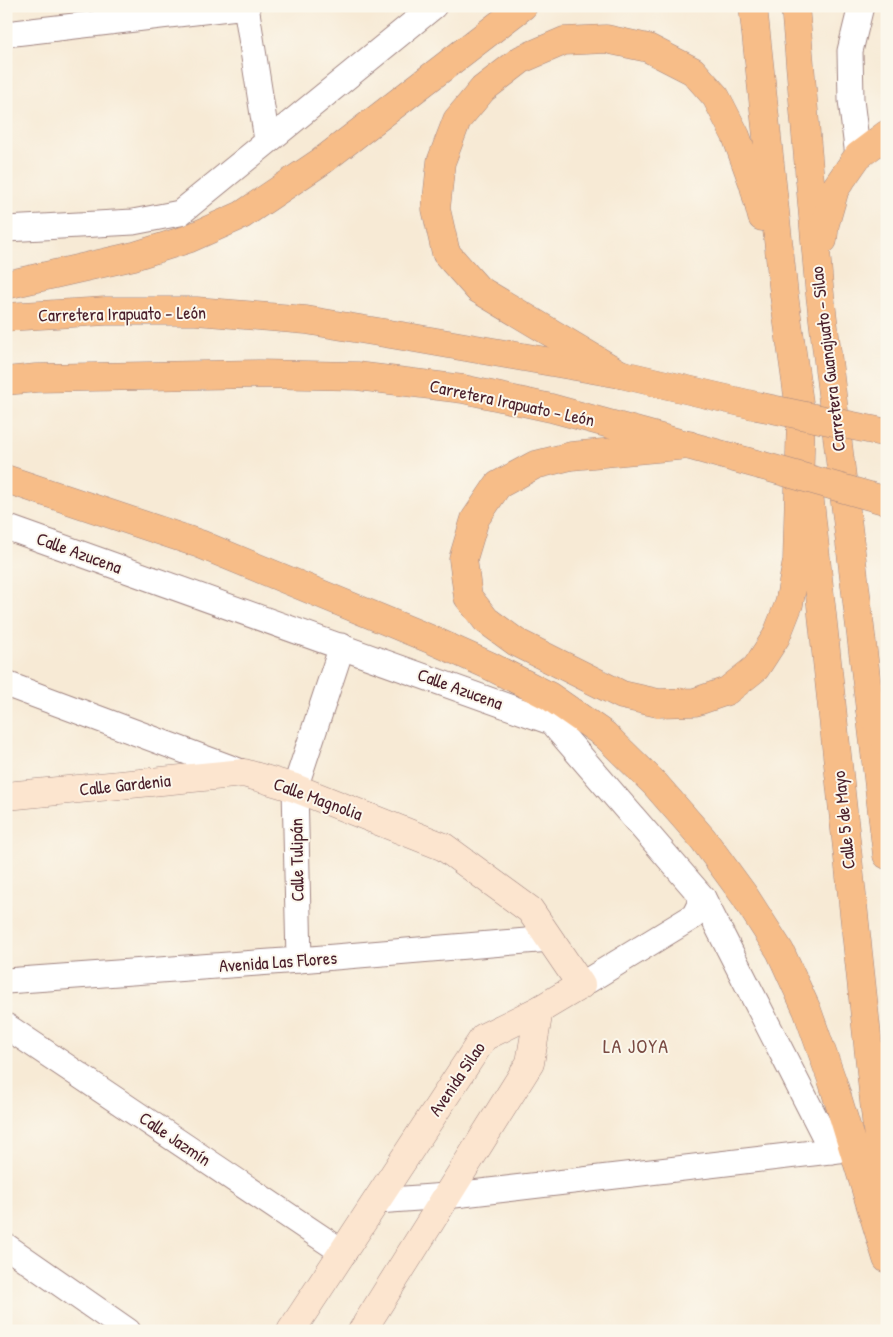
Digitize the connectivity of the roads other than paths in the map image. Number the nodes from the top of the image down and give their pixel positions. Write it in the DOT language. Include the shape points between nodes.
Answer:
graph roads {
  1 [pos="246,6"];
  2 [pos="434,6"];
  3 [pos="523,6"];
  4 [pos="753,6"];
  5 [pos="795,6"];
  6 [pos="861,6"];
  7 [pos="61,17"];
  8 [pos="6,34"];
  9 [pos="887,134"];
  10 [pos="267,140"];
  11 [pos="858,156"];
  12 [pos="6,229"];
  13 [pos="6,285"];
  14 [pos="819,286"];
  15 [pos="784,295"];
  16 [pos="6,317"];
  17 [pos="620,374"];
  18 [pos="6,381"];
  19 [pos="801,417"];
  20 [pos="887,433"];
  21 [pos="689,445"];
  22 [pos="6,479"];
  23 [pos="887,501"];
  24 [pos="6,528"];
  25 [pos="342,646"];
  26 [pos="6,684"];
  27 [pos="870,710"];
  28 [pos="887,742"];
  29 [pos="244,773"];
  30 [pos="295,788"];
  31 [pos="6,796"];
  32 [pos="887,855"];
  33 [pos="703,898"];
  34 [pos="550,939"];
  35 [pos="299,960"];
  36 [pos="6,981"];
  37 [pos="581,985"];
  38 [pos="540,1010"];
  39 [pos="6,1026"];
  40 [pos="842,1150"];
  41 [pos="446,1196"];
  42 [pos="377,1201"];
  43 [pos="887,1223"];
  44 [pos="6,1246"];
  45 [pos="344,1253"];
  46 [pos="887,1259"];
  47 [pos="128,1331"];
  48 [pos="291,1331"];
  49 [pos="362,1331"];
  1 -- 7 [label="street"];
  1 -- 10 [label="street"];
  2 -- 10 [label="street"];
  3 -- 13 [label="main road" via="322,161 242,215 188,239 134,256"];
  4 -- 15 [label="main road, Carretera Guanajuato - Silao"];
  5 -- 14 [label="main road, Carretera Guanajuato - Silao"];
  6 -- 11 [label="street" via="850,50 851,100"];
  7 -- 8 [label="street"];
  9 -- 11 [label="main road"];
  10 -- 12 [label="street" via="180,213 133,222"];
  11 -- 14 [label="main road" via="835,189 825,224"];
  14 -- 27 [label="main road, Carretera Guanajuato - Silao"];
  15 -- 17 [label="main road" via="753,183 736,136 716,97 693,71 648,48 606,39 564,41 522,59 483,89 457,120 441,162 436,210 446,253 478,289"];
  15 -- 19 [label="main road, Carretera Guanajuato - Silao"];
  16 -- 17 [label="main road, Carretera Irapuato - León" via="106,311 196,311 306,320"];
  17 -- 20 [label="main road, Carretera Irapuato - León, bridge"];
  18 -- 21 [label="main road, Carretera Irapuato - León" via="258,374 357,376 463,389 551,408"];
  19 -- 21 [label="main road" via="797,561 789,604 776,637 756,668 727,691 695,702 658,704 622,695 516,642 486,620 468,597 463,559 475,519 498,485 535,465 571,456"];
  19 -- 43 [label="main road, Calle 5 de Mayo"];
  21 -- 23 [label="main road, Carretera Irapuato - León, bridge"];
  22 -- 40 [label="main road" via="200,544 430,639 549,696 605,735 655,784 703,839 780,952 808,1010 833,1083"];
  24 -- 25 [label="street, Calle Azucena"];
  25 -- 30 [label="street, Calle Tulipán"];
  25 -- 33 [label="street, Calle Azucena" via="551,722"];
  26 -- 29 [label="street, Calle Magnolia"];
  27 -- 28 [label="main road"];
  27 -- 32 [label="main road"];
  29 -- 30 [label="street, Calle Magnolia"];
  29 -- 31 [label="street, Calle Gardenia"];
  30 -- 34 [label="street, Calle Magnolia" via="444,847 530,910"];
  30 -- 35 [label="street, Calle Tulipán"];
  33 -- 37 [label="street" via="694,916"];
  33 -- 40 [label="street, Calle Azucena"];
  34 -- 35 [label="street, Avenida Las Flores"];
  34 -- 37 [label="street, Calle Magnolia"];
  35 -- 36 [label="street, Avenida Las Flores"];
  37 -- 38 [label="street, Avenida Silao"];
  38 -- 41 [label="street" via="530,1063"];
  38 -- 42 [label="street, Avenida Silao" via="484,1037"];
  39 -- 45 [label="street, Calle Jazmín"];
  40 -- 41 [label="street"];
  40 -- 46 [label="main road"];
  41 -- 42 [label="street"];
  41 -- 49 [label="street"];
  42 -- 45 [label="street, Avenida Silao"];
  44 -- 47 [label="street"];
  45 -- 48 [label="street, Avenida Silao"];
}
